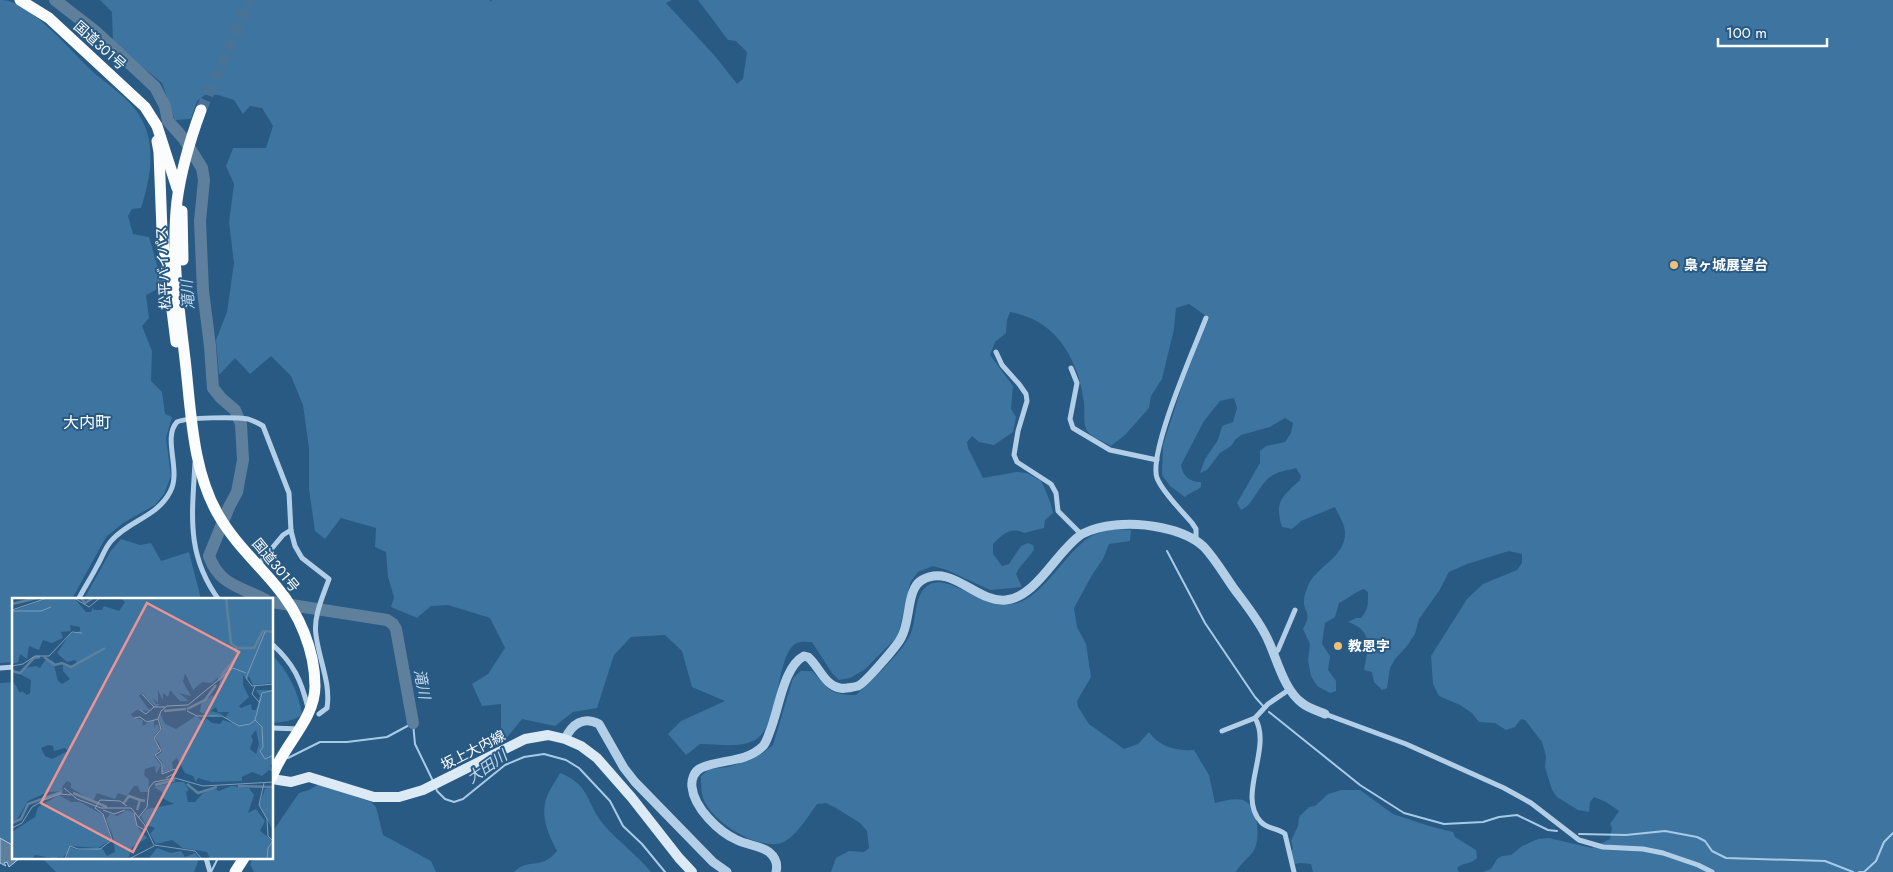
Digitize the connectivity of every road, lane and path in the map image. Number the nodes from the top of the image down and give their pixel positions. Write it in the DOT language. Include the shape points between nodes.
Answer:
graph roads {
  1 [pos="20,0"];
  2 [pos="199,115"];
  3 [pos="152,120"];
  4 [pos="1206,318"];
  5 [pos="184,352"];
  6 [pos="996,352"];
  7 [pos="186,368"];
  8 [pos="1071,368"];
  9 [pos="192,418"];
  10 [pos="198,459"];
  11 [pos="1157,460"];
  12 [pos="291,530"];
  13 [pos="1082,535"];
  14 [pos="1196,541"];
  15 [pos="258,566"];
  16 [pos="79,598"];
  17 [pos="218,598"];
  18 [pos="1295,610"];
  19 [pos="274,646"];
  20 [pos="1273,655"];
  21 [pos="1290,689"];
  22 [pos="314,713"];
  23 [pos="1325,714"];
  24 [pos="1256,718"];
  25 [pos="274,728"];
  26 [pos="300,729"];
  27 [pos="1222,731"];
  28 [pos="565,739"];
  29 [pos="274,773"];
  30 [pos="274,775"];
  31 [pos="243,860"];
  32 [pos="236,872"];
  33 [pos="692,872"];
  34 [pos="727,872"];
  35 [pos="776,872"];
  36 [pos="1294,872"];
  37 [pos="1712,872"];
  1 -- 3 [label="highway, 国道301号" via="49,18 145,107"];
  2 -- 5 [label="highway, 松平バイパス" via="187,151 175,222"];
  3 -- 5 [label="highway" via="157,126 177,186 182,215 190,341"];
  3 -- 7 [label="highway" via="159,152 162,231 173,320 178,355"];
  4 -- 11 [label="street" via="1169,412"];
  5 -- 7 [label="highway, 松平バイパス"];
  6 -- 13 [label="street" via="1002,365 1026,394 1014,455 1016,462 1051,484 1056,493 1058,511"];
  7 -- 9 [label="highway, 国道301号"];
  8 -- 11 [label="street" via="1077,383 1070,419 1073,428 1110,450"];
  9 -- 10 [label="highway, 国道301号"];
  9 -- 12 [label="street" via="246,419 262,426 289,493"];
  9 -- 16 [label="street" via="181,420 172,430 175,478 171,491 152,513 111,540"];
  10 -- 15 [label="highway, 国道301号" via="207,492 218,515"];
  10 -- 17 [label="street" via="193,497 194,544 201,570"];
  11 -- 14 [label="street" via="1157,476 1196,529"];
  12 -- 15 [label="street" via="282,535"];
  12 -- 22 [label="street" via="302,558 329,579 317,614 316,634 329,697 325,711"];
  13 -- 14 [label="street" via="1116,524 1176,531"];
  13 -- 35 [label="street" via="1028,590 1015,598 1005,600 982,595 946,575 921,580 912,593 908,620 901,638 859,686 840,688 831,684 804,656 790,670 763,746 751,755 700,768 695,773 691,786 709,819 738,841 767,851 774,857 778,867"];
  14 -- 20 [label="street" via="1209,552 1260,626"];
  15 -- 22 [label="highway, 国道301号" via="276,586 305,635 314,668"];
  18 -- 20 [label="street"];
  19 -- 22 [label="street" via="293,667"];
  20 -- 21 [label="street"];
  21 -- 23 [label="street" via="1302,704"];
  21 -- 24 [label="street" via="1268,704"];
  22 -- 26 [label="highway, 国道301号"];
  23 -- 37 [label="street" via="1406,744 1504,788 1531,803 1579,840 1603,847 1663,853"];
  24 -- 27 [label="street"];
  24 -- 36 [label="street" via="1261,752 1254,778 1254,810 1260,822 1285,834"];
  25 -- 26 [label="street"];
  26 -- 29 [label="highway, 国道301号"];
  28 -- 30 [label="main road, 坂上大内線" via="548,735 525,740 408,796 381,798 315,778 291,782"];
  28 -- 33 [label="main road, 坂上大内線" via="597,758"];
  28 -- 34 [label="street" via="581,721 599,724 635,782 713,862"];
  31 -- 32 [label="highway"];
}
